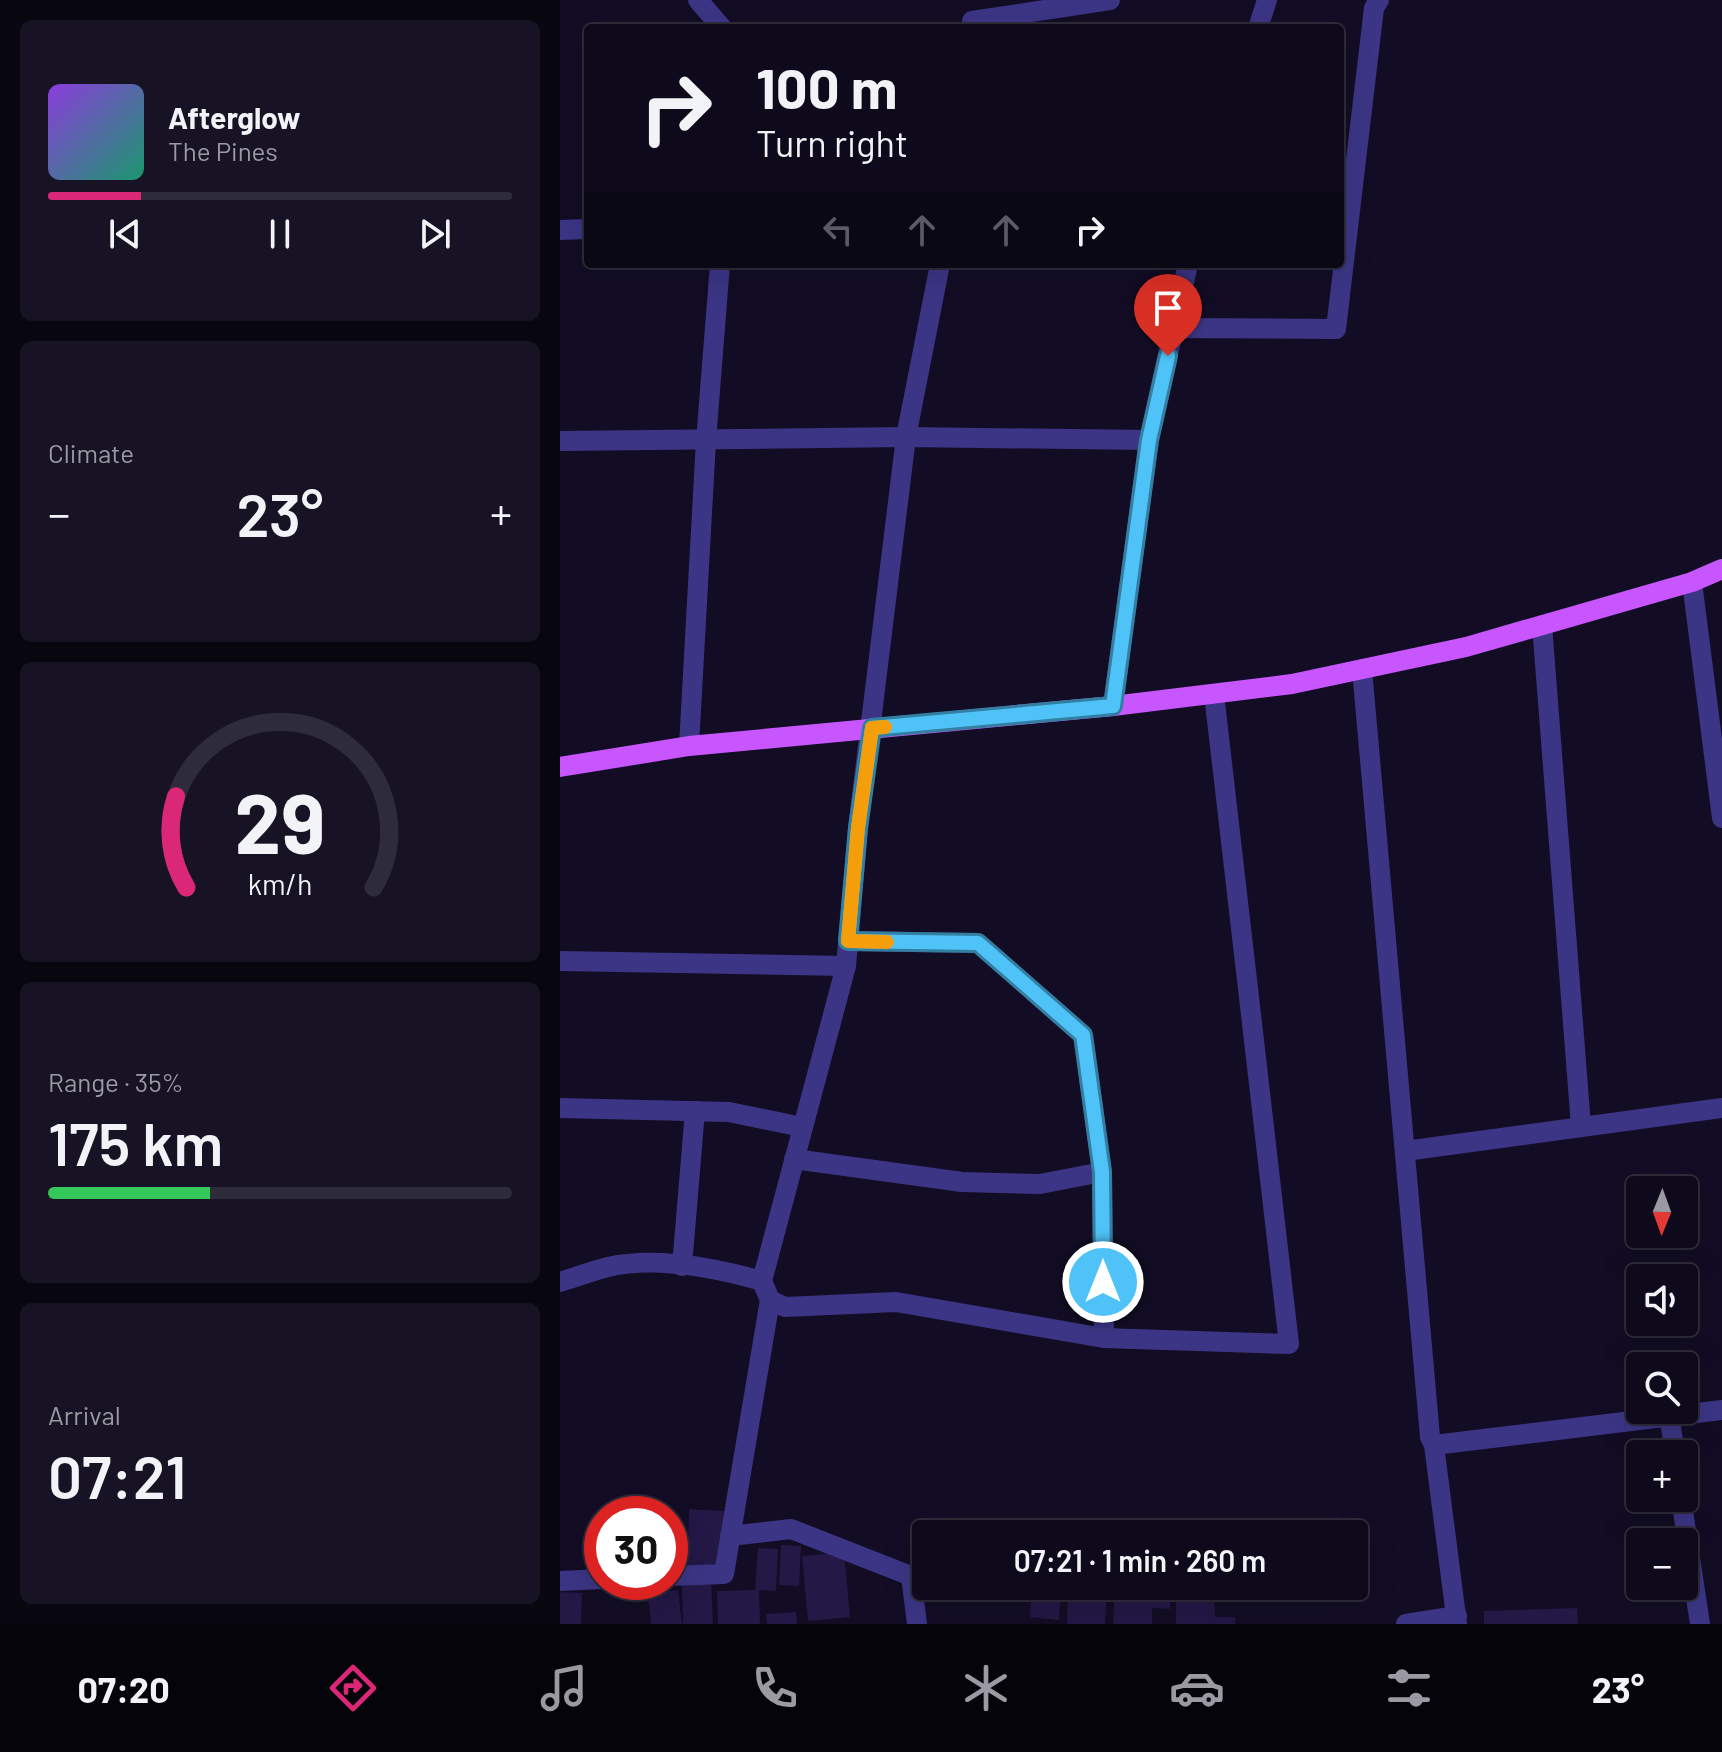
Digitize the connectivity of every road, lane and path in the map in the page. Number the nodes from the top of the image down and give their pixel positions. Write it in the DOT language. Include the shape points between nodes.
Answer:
graph roads {
  1 [pos="698,0"];
  2 [pos="1110,0"];
  3 [pos="1267,0"];
  4 [pos="1379,0"];
  5 [pos="719,24"];
  6 [pos="972,24"];
  7 [pos="1259,24"];
  8 [pos="584,229"];
  9 [pos="560,230"];
  10 [pos="1344,261"];
  11 [pos="720,268"];
  12 [pos="939,268"];
  13 [pos="1187,268"];
  14 [pos="1343,268"];
  15 [pos="1174,328"];
  16 [pos="906,437"];
  17 [pos="1149,440"];
  18 [pos="560,441"];
  19 [pos="706,441"];
  20 [pos="1722,569"];
  21 [pos="1692,582"];
  22 [pos="1542,625"];
  23 [pos="1362,669"];
  24 [pos="1214,694"];
  25 [pos="1113,706"];
  26 [pos="872,728"];
  27 [pos="689,746"];
  28 [pos="560,767"];
  29 [pos="1722,818"];
  30 [pos="848,941"];
  31 [pos="560,961"];
  32 [pos="846,966"];
  33 [pos="560,1108"];
  34 [pos="1722,1108"];
  35 [pos="695,1111"];
  36 [pos="1581,1126"];
  37 [pos="802,1127"];
  38 [pos="1405,1151"];
  39 [pos="794,1159"];
  40 [pos="1102,1172"];
  41 [pos="682,1266"];
  42 [pos="560,1282"];
  43 [pos="766,1290"];
  44 [pos="1104,1338"];
  45 [pos="1722,1410"];
  46 [pos="1698,1412"];
  47 [pos="1626,1420"];
  48 [pos="1434,1445"];
  49 [pos="1683,1512"];
  50 [pos="730,1536"];
  51 [pos="688,1575"];
  52 [pos="584,1580"];
  53 [pos="560,1581"];
  54 [pos="1457,1620"];
  55 [pos="917,1624"];
  56 [pos="1406,1624"];
  57 [pos="1700,1624"];
  1 -- 5 [label="street"];
  2 -- 6 [label="street"];
  3 -- 7 [label="street"];
  4 -- 10 [label="street"];
  8 -- 9 [label="street"];
  11 -- 19 [label="street"];
  12 -- 16 [label="street"];
  13 -- 15 [label="street"];
  14 -- 15 [label="street" via="1336,329"];
  15 -- 17 [label="street"];
  16 -- 17 [label="street"];
  16 -- 19 [label="street"];
  16 -- 26 [label="street"];
  17 -- 25 [label="street"];
  18 -- 19 [label="street"];
  19 -- 27 [label="street"];
  20 -- 21 [label="main road"];
  21 -- 22 [label="main road"];
  21 -- 29 [label="street"];
  22 -- 23 [label="main road"];
  22 -- 36 [label="street"];
  23 -- 24 [label="main road"];
  23 -- 38 [label="street"];
  24 -- 25 [label="main road"];
  24 -- 44 [label="street" via="1289,1344"];
  25 -- 26 [label="main road"];
  26 -- 27 [label="main road"];
  26 -- 30 [label="street"];
  27 -- 28 [label="main road"];
  30 -- 32 [label="street"];
  30 -- 40 [label="street" via="978,943 1083,1035"];
  31 -- 32 [label="street"];
  32 -- 37 [label="street"];
  33 -- 35 [label="street"];
  34 -- 36 [label="street"];
  35 -- 37 [label="street" via="729,1112"];
  35 -- 41 [label="street"];
  36 -- 38 [label="street"];
  37 -- 39 [label="street"];
  38 -- 48 [label="street"];
  39 -- 40 [label="street" via="962,1182 1040,1184"];
  39 -- 43 [label="street"];
  40 -- 44 [label="street"];
  41 -- 42 [label="street" via="611,1267"];
  41 -- 43 [label="street" via="716,1268"];
  43 -- 44 [label="street" via="776,1305 797,1308 896,1302"];
  43 -- 50 [label="street"];
  45 -- 46 [label="street"];
  47 -- 48 [label="street"];
  48 -- 54 [label="street"];
  49 -- 57 [label="street"];
  50 -- 51 [label="street" via="724,1574"];
  50 -- 55 [label="street" via="791,1529 911,1576"];
  52 -- 53 [label="street"];
  54 -- 56 [label="street"];
}
